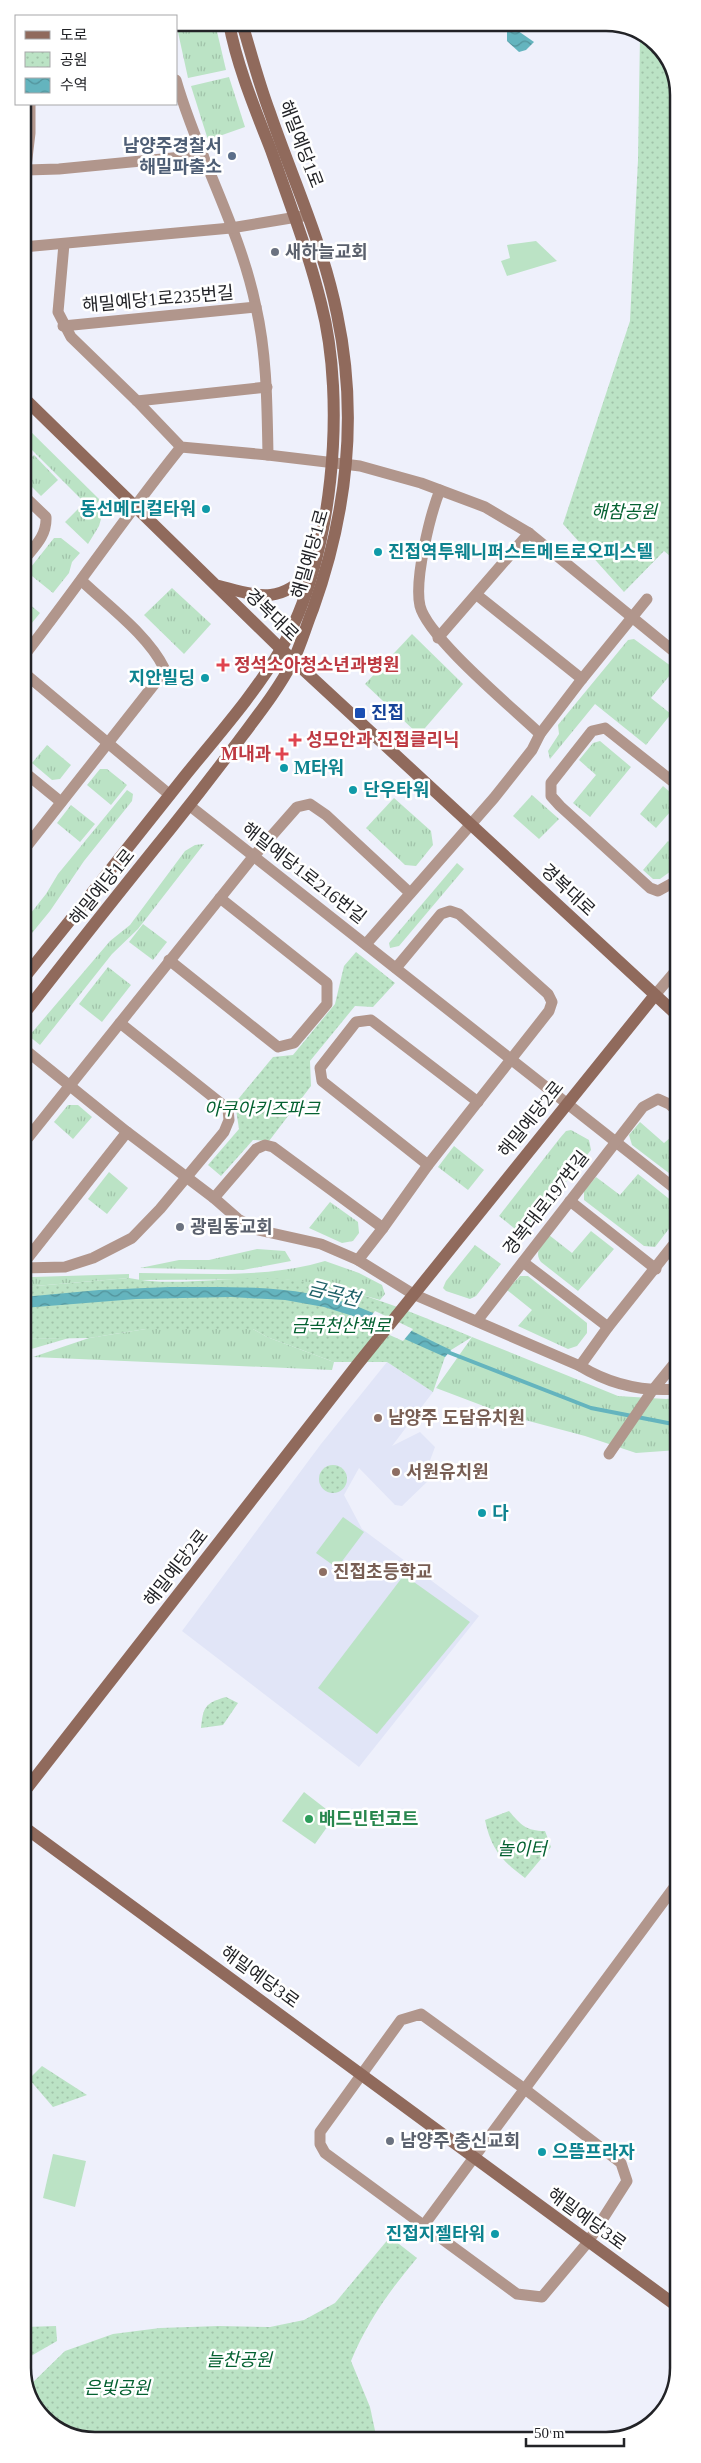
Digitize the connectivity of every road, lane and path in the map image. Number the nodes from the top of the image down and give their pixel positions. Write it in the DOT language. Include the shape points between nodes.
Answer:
graph roads {
  1 [pos="231,31"];
  2 [pos="244,31"];
  3 [pos="178,86"];
  4 [pos="203,155"];
  5 [pos="31,170"];
  6 [pos="309,214"];
  7 [pos="296,218"];
  8 [pos="231,228"];
  9 [pos="64,244"];
  10 [pos="31,246"];
  11 [pos="256,307"];
  12 [pos="63,326"];
  13 [pos="267,387"];
  14 [pos="138,401"];
  15 [pos="31,405"];
  16 [pos="181,447"];
  17 [pos="268,454"];
  18 [pos="331,463"];
  19 [pos="347,465"];
  20 [pos="440,490"];
  21 [pos="31,503"];
  22 [pos="134,505"];
  23 [pos="530,533"];
  24 [pos="31,551"];
  25 [pos="313,569"];
  26 [pos="82,581"];
  27 [pos="217,586"];
  28 [pos="477,595"];
  29 [pos="647,599"];
  30 [pos="632,618"];
  31 [pos="438,638"];
  32 [pos="31,647"];
  33 [pos="670,648"];
  34 [pos="281,649"];
  35 [pos="294,660"];
  36 [pos="31,679"];
  37 [pos="582,679"];
  38 [pos="540,734"];
  39 [pos="107,744"];
  40 [pos="31,778"];
  41 [pos="670,779"];
  42 [pos="170,795"];
  43 [pos="61,802"];
  44 [pos="190,806"];
  45 [pos="472,824"];
  46 [pos="31,841"];
  47 [pos="254,857"];
  48 [pos="670,884"];
  49 [pos="410,893"];
  50 [pos="220,898"];
  51 [pos="366,944"];
  52 [pos="169,960"];
  53 [pos="396,968"];
  54 [pos="31,969"];
  55 [pos="670,977"];
  56 [pos="655,995"];
  57 [pos="31,1005"];
  58 [pos="670,1009"];
  59 [pos="120,1023"];
  60 [pos="31,1054"];
  61 [pos="512,1060"];
  62 [pos="70,1084"];
  63 [pos="478,1102"];
  64 [pos="566,1103"];
  65 [pos="670,1105"];
  66 [pos="127,1132"];
  67 [pos="31,1134"];
  68 [pos="616,1143"];
  69 [pos="428,1165"];
  70 [pos="187,1177"];
  71 [pos="670,1186"];
  72 [pos="214,1198"];
  73 [pos="570,1201"];
  74 [pos="383,1228"];
  75 [pos="670,1250"];
  76 [pos="31,1254"];
  77 [pos="358,1260"];
  78 [pos="523,1262"];
  79 [pos="31,1268"];
  80 [pos="656,1269"];
  81 [pos="414,1294"];
  82 [pos="477,1321"];
  83 [pos="608,1327"];
  84 [pos="580,1366"];
  85 [pos="670,1369"];
  86 [pos="670,1390"];
  87 [pos="652,1391"];
  88 [pos="609,1454"];
  89 [pos="31,1783"];
  90 [pos="31,1833"];
  91 [pos="670,1893"];
  92 [pos="362,2073"];
  93 [pos="526,2090"];
  94 [pos="474,2158"];
  95 [pos="424,2225"];
  96 [pos="588,2242"];
  97 [pos="670,2301"];
  1 -- 7 [label="street, 해밀예당1로" via="247,88"];
  2 -- 6 [label="street, 해밀예당1로" via="269,112"];
  3 -- 4 [label="street, 해밀예당1로235번길"];
  4 -- 5 [label="street"];
  4 -- 8 [label="street, 해밀예당1로235번길"];
  6 -- 7 [label="street"];
  6 -- 19 [label="street, 해밀예당1로" via="326,263 343,344"];
  7 -- 8 [label="street"];
  7 -- 18 [label="street, 해밀예당1로" via="322,305 332,361"];
  8 -- 9 [label="street"];
  8 -- 11 [label="street, 해밀예당1로235번길"];
  9 -- 10 [label="street"];
  9 -- 12 [label="street, 해밀예당1로235번길" via="58,312"];
  11 -- 12 [label="street, 해밀예당1로235번길"];
  11 -- 13 [label="street, 해밀예당1로235번길"];
  12 -- 14 [label="street, 해밀예당1로235번길"];
  13 -- 14 [label="street"];
  13 -- 17 [label="street, 해밀예당1로235번길"];
  14 -- 16 [label="street, 해밀예당1로235번길"];
  15 -- 22 [label="street, 경복대로"];
  16 -- 17 [label="street"];
  16 -- 22 [label="street"];
  17 -- 18 [label="street"];
  18 -- 19 [label="street"];
  18 -- 25 [label="street, 해밀예당1로" via="320,545"];
  19 -- 20 [label="street" via="421,482"];
  19 -- 35 [label="street, 해밀예당1로" via="340,519 326,572"];
  20 -- 23 [label="street" via="485,507"];
  20 -- 31 [label="street" via="433,507 419,582 420,606"];
  21 -- 24 [label="street" via="46,517 44,535"];
  22 -- 26 [label="street"];
  22 -- 27 [label="street, 경복대로"];
  23 -- 28 [label="street"];
  23 -- 30 [label="street"];
  25 -- 27 [label="street" via="297,586 280,593 261,596"];
  25 -- 34 [label="street, 해밀예당1로"];
  26 -- 32 [label="street"];
  26 -- 39 [label="street" via="147,642 164,668"];
  27 -- 34 [label="street, 경복대로"];
  28 -- 31 [label="street"];
  28 -- 37 [label="street"];
  29 -- 30 [label="street"];
  30 -- 33 [label="street"];
  30 -- 37 [label="street"];
  31 -- 38 [label="street"];
  34 -- 35 [label="street, 경복대로"];
  34 -- 42 [label="street, 해밀예당1로"];
  35 -- 44 [label="street, 해밀예당1로" via="274,694"];
  35 -- 45 [label="street, 경복대로"];
  36 -- 39 [label="street"];
  37 -- 38 [label="street"];
  38 -- 45 [label="street" via="532,750"];
  39 -- 42 [label="street"];
  39 -- 43 [label="street"];
  40 -- 43 [label="street"];
  41 -- 48 [label="street" via="605,728 592,731 551,783 551,796 560,806 650,888 658,891"];
  42 -- 54 [label="street, 해밀예당1로"];
  43 -- 46 [label="street"];
  44 -- 47 [label="street, 해밀예당1로216번길"];
  44 -- 57 [label="street, 해밀예당1로"];
  45 -- 49 [label="street"];
  45 -- 56 [label="street, 경복대로"];
  47 -- 49 [label="street" via="297,807 310,804"];
  47 -- 50 [label="street"];
  47 -- 51 [label="street, 해밀예당1로216번길"];
  49 -- 51 [label="street"];
  50 -- 52 [label="street"];
  50 -- 52 [label="street" via="327,983 327,1004 294,1043 278,1047"];
  51 -- 53 [label="street, 해밀예당1로216번길"];
  52 -- 59 [label="street"];
  53 -- 61 [label="street, 해밀예당1로216번길"];
  53 -- 61 [label="street" via="441,914 450,911 459,914 548,994 552,1002 549,1011"];
  55 -- 56 [label="street, 해밀예당2로"];
  56 -- 58 [label="street, 경복대로"];
  56 -- 64 [label="street, 해밀예당2로"];
  59 -- 62 [label="street"];
  59 -- 70 [label="street" via="228,1109 229,1120 224,1132"];
  60 -- 62 [label="street"];
  61 -- 63 [label="street"];
  61 -- 64 [label="street, 해밀예당1로216번길"];
  62 -- 66 [label="street"];
  62 -- 67 [label="street"];
  63 -- 69 [label="street"];
  63 -- 69 [label="street" via="371,1020 356,1022 320,1068 322,1080"];
  64 -- 68 [label="street, 해밀예당1로216번길"];
  64 -- 81 [label="street, 해밀예당2로"];
  65 -- 68 [label="street, 경복대로197번길" via="658,1098 644,1107"];
  66 -- 70 [label="street"];
  66 -- 76 [label="street"];
  68 -- 71 [label="street, 해밀예당1로216번길"];
  68 -- 73 [label="street, 경복대로197번길"];
  69 -- 74 [label="street"];
  70 -- 72 [label="street"];
  70 -- 79 [label="street" via="132,1238 94,1258 65,1267"];
  72 -- 74 [label="street" via="256,1149 265,1145 273,1147"];
  72 -- 77 [label="street" via="238,1219 258,1230 322,1244"];
  73 -- 78 [label="street, 경복대로197번길"];
  73 -- 80 [label="street"];
  74 -- 77 [label="street"];
  75 -- 80 [label="street"];
  77 -- 81 [label="street"];
  78 -- 82 [label="street, 경복대로197번길"];
  78 -- 83 [label="street"];
  80 -- 83 [label="street"];
  81 -- 82 [label="street"];
  81 -- 89 [label="street, 해밀예당2로"];
  82 -- 84 [label="street"];
  83 -- 84 [label="street"];
  84 -- 87 [label="street" via="594,1375"];
  85 -- 87 [label="street"];
  86 -- 87 [label="street"];
  87 -- 88 [label="street"];
  90 -- 92 [label="street, 해밀예당3로"];
  91 -- 93 [label="street"];
  92 -- 93 [label="street" via="401,2020 421,2014"];
  92 -- 94 [label="street, 해밀예당3로"];
  92 -- 95 [label="street" via="320,2132 320,2144 325,2153"];
  93 -- 94 [label="street"];
  93 -- 96 [label="street" via="621,2163 627,2181"];
  94 -- 95 [label="street"];
  94 -- 96 [label="street, 해밀예당3로"];
  95 -- 96 [label="street" via="517,2294 542,2297"];
  96 -- 97 [label="street, 해밀예당3로"];
}
